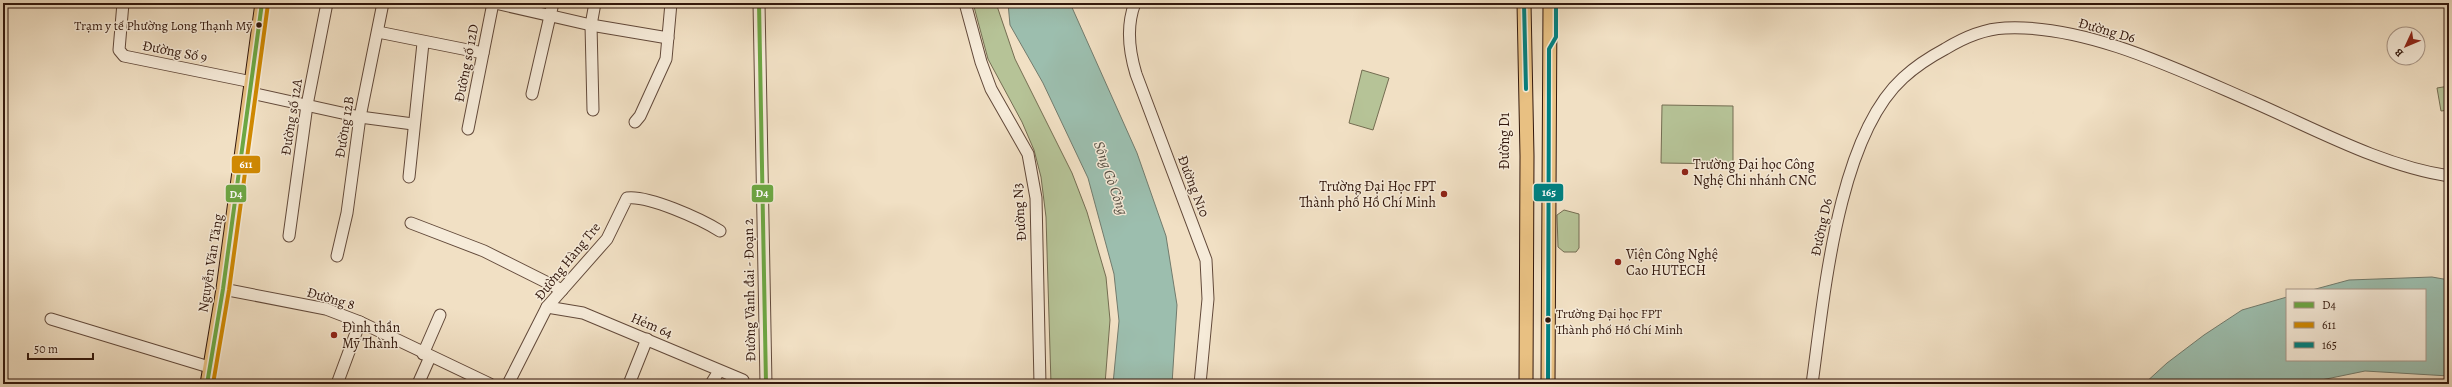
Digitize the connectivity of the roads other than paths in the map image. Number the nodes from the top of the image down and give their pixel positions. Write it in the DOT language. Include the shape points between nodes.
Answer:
graph roads {
  1 [pos="123,3"];
  2 [pos="262,3"];
  3 [pos="326,3"];
  4 [pos="383,3"];
  5 [pos="494,3"];
  6 [pos="553,3"];
  7 [pos="595,3"];
  8 [pos="672,3"];
  9 [pos="759,3"];
  10 [pos="965,3"];
  11 [pos="1134,3"];
  12 [pos="1550,3"];
  13 [pos="1556,3"];
  14 [pos="1524,5"];
  15 [pos="551,17"];
  16 [pos="591,25"];
  17 [pos="378,32"];
  18 [pos="668,38"];
  19 [pos="423,43"];
  20 [pos="1549,49"];
  21 [pos="483,53"];
  22 [pos="252,88"];
  23 [pos="532,94"];
  24 [pos="307,105"];
  25 [pos="593,110"];
  26 [pos="360,117"];
  27 [pos="635,122"];
  28 [pos="413,124"];
  29 [pos="468,129"];
  30 [pos="2449,176"];
  31 [pos="409,177"];
  32 [pos="411,223"];
  33 [pos="720,231"];
  34 [pos="289,236"];
  35 [pos="337,256"];
  36 [pos="223,289"];
  37 [pos="562,290"];
  38 [pos="546,307"];
  39 [pos="440,314"];
  40 [pos="51,319"];
  41 [pos="1527,320"];
  42 [pos="1548,320"];
  43 [pos="360,322"];
  44 [pos="647,339"];
  45 [pos="427,356"];
  46 [pos="1526,360"];
  47 [pos="1548,362"];
  48 [pos="209,367"];
  49 [pos="719,371"];
  50 [pos="743,380"];
  51 [pos="206,384"];
  52 [pos="337,384"];
  53 [pos="418,384"];
  54 [pos="490,384"];
  55 [pos="508,384"];
  56 [pos="629,384"];
  57 [pos="712,384"];
  58 [pos="766,384"];
  59 [pos="1040,384"];
  60 [pos="1200,384"];
  61 [pos="1519,384"];
  62 [pos="1526,384"];
  63 [pos="1548,384"];
  64 [pos="1556,384"];
  65 [pos="1812,384"];
  1 -- 22 [label="street, Đường Số 9" via="119,50 124,56"];
  2 -- 22 [label="main road, Nguyễn Văn Tăng"];
  3 -- 24 [label="street, Đường số 12A"];
  4 -- 17 [label="street, Đường 12B"];
  5 -- 15 [label="street"];
  5 -- 21 [label="street, Đường số 12D"];
  6 -- 15 [label="street"];
  7 -- 16 [label="street"];
  8 -- 18 [label="street"];
  9 -- 58 [label="street, Đường Vành đai - Đoạn 2"];
  10 -- 59 [label="street, Đường N3" via="991,89 1028,154 1036,198"];
  11 -- 60 [label="street, Đường N10" via="1129,42 1136,74 1206,260 1208,299"];
  12 -- 20 [label="main road"];
  13 -- 20 [label="main road" via="1556,37"];
  14 -- 41 [label="main road, Đường D1"];
  15 -- 16 [label="street"];
  15 -- 23 [label="street"];
  16 -- 18 [label="street"];
  16 -- 25 [label="street"];
  17 -- 19 [label="street"];
  17 -- 26 [label="street, Đường 12B"];
  18 -- 27 [label="street" via="666,59"];
  19 -- 21 [label="street"];
  19 -- 28 [label="street"];
  20 -- 42 [label="main road"];
  21 -- 29 [label="street, Đường số 12D"];
  22 -- 24 [label="street, Đường Số 9"];
  22 -- 36 [label="main road, Nguyễn Văn Tăng"];
  24 -- 26 [label="street, Đường Số 9"];
  24 -- 34 [label="street, Đường số 12A"];
  26 -- 28 [label="street, Đường Số 9"];
  26 -- 35 [label="street, Đường 12B"];
  28 -- 31 [label="street"];
  30 -- 65 [label="street, Đường D6" via="2423,172 2385,159 2204,81 2101,41 2051,31 2004,28 1968,36 1929,57 1902,79 1877,112 1865,136 1844,193 1828,272"];
  32 -- 37 [label="street" via="484,250"];
  33 -- 37 [label="street, Đường Hàng Tre" via="651,200 637,196 626,198 607,239"];
  36 -- 43 [label="street, Đường 8" via="326,309"];
  36 -- 48 [label="main road, Nguyễn Văn Tăng"];
  37 -- 38 [label="street, Đường Hàng Tre"];
  38 -- 44 [label="street, Hẻm 64" via="583,313"];
  38 -- 55 [label="street, Đường Hàng Tre"];
  39 -- 45 [label="street"];
  40 -- 48 [label="street"];
  41 -- 42 [label="main road"];
  41 -- 46 [label="main road, Đường D1"];
  42 -- 47 [label="main road"];
  43 -- 45 [label="street, Đường 8"];
  43 -- 52 [label="street"];
  44 -- 49 [label="street, Hẻm 64"];
  44 -- 56 [label="street"];
  45 -- 53 [label="street"];
  45 -- 54 [label="street, Đường 8"];
  46 -- 61 [label="main road, Đường D1" via="1519,370"];
  46 -- 62 [label="main road, Đường D1"];
  47 -- 63 [label="main road"];
  47 -- 64 [label="main road" via="1556,374"];
  48 -- 51 [label="main road, Nguyễn Văn Tăng"];
  49 -- 50 [label="street, Hẻm 64"];
  49 -- 57 [label="street"];
}
